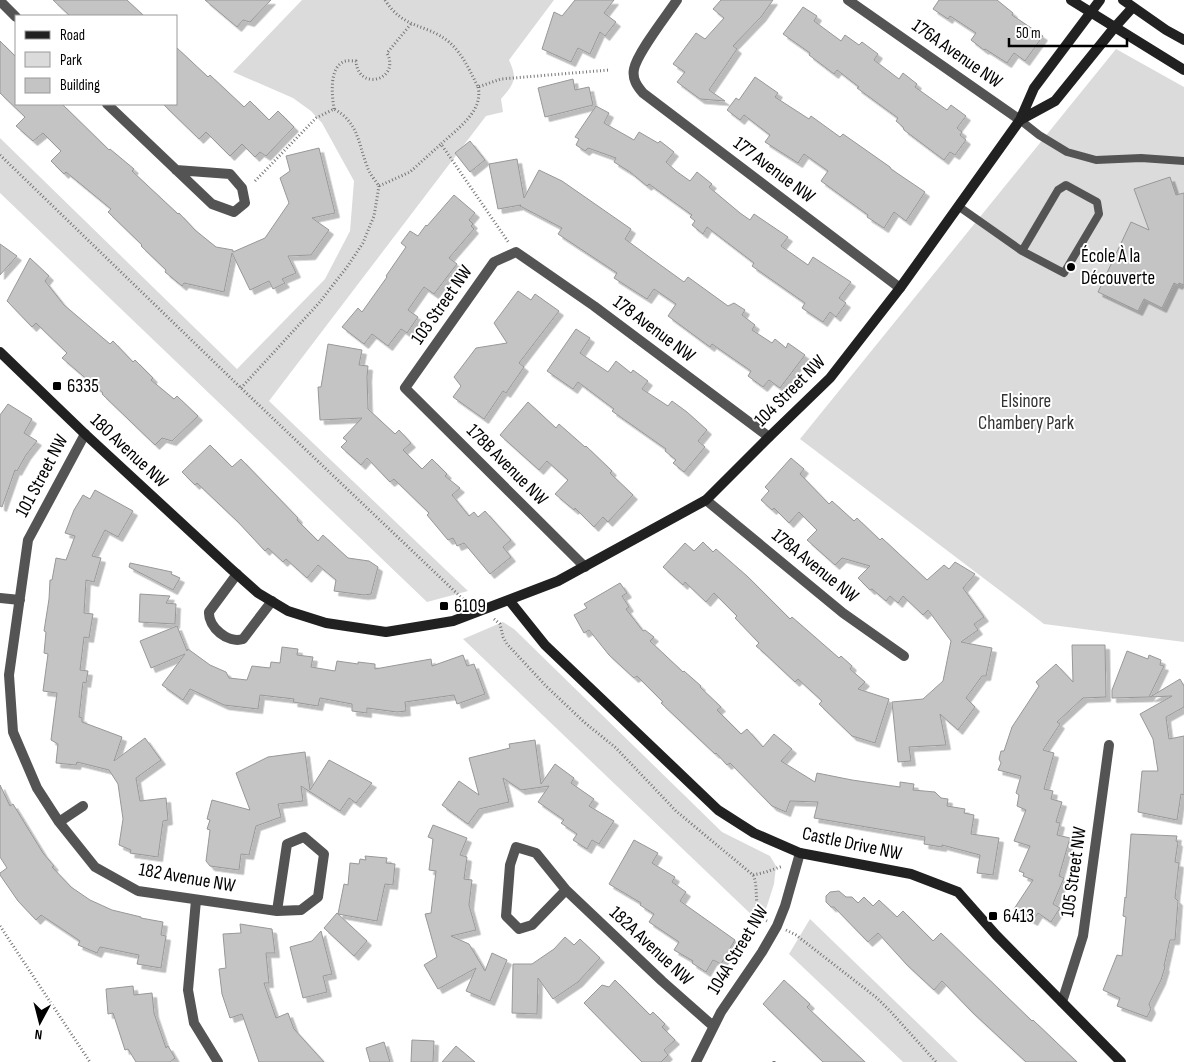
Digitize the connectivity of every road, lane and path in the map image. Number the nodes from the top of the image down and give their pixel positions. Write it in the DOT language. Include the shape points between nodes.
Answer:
graph roads {
  1 [pos="385,0"];
  2 [pos="677,0"];
  3 [pos="848,0"];
  4 [pos="1071,0"];
  5 [pos="1100,0"];
  6 [pos="1123,0"];
  7 [pos="0,2"];
  8 [pos="1136,4"];
  9 [pos="1090,12"];
  10 [pos="15,16"];
  11 [pos="410,24"];
  12 [pos="1114,28"];
  13 [pos="1184,40"];
  14 [pos="609,70"];
  15 [pos="1184,70"];
  16 [pos="478,87"];
  17 [pos="108,105"];
  18 [pos="334,109"];
  19 [pos="1020,120"];
  20 [pos="441,144"];
  21 [pos="0,155"];
  22 [pos="1184,161"];
  23 [pos="176,170"];
  24 [pos="255,181"];
  25 [pos="380,186"];
  26 [pos="958,206"];
  27 [pos="1022,250"];
  28 [pos="516,252"];
  29 [pos="900,288"];
  30 [pos="0,352"];
  31 [pos="241,388"];
  32 [pos="405,388"];
  33 [pos="84,434"];
  34 [pos="769,437"];
  35 [pos="706,500"];
  36 [pos="585,567"];
  37 [pos="237,574"];
  38 [pos="0,598"];
  39 [pos="20,600"];
  40 [pos="509,600"];
  41 [pos="272,601"];
  42 [pos="482,610"];
  43 [pos="904,656"];
  44 [pos="1109,744"];
  45 [pos="84,806"];
  46 [pos="59,822"];
  47 [pos="800,853"];
  48 [pos="95,867"];
  49 [pos="753,875"];
  50 [pos="566,890"];
  51 [pos="196,900"];
  52 [pos="277,911"];
  53 [pos="0,926"];
  54 [pos="777,926"];
  55 [pos="1062,1002"];
  56 [pos="713,1026"];
  57 [pos="90,1062"];
  58 [pos="218,1062"];
  59 [pos="696,1062"];
  60 [pos="936,1062"];
  61 [pos="1120,1062"];
  1 -- 11 [label="path"];
  2 -- 29 [label="street, 177 Avenue NW" via="641,53 634,68 636,86"];
  3 -- 19 [label="street, 176A Avenue NW"];
  4 -- 9 [label="street"];
  5 -- 9 [label="street, 104 Street NW"];
  6 -- 8 [label="street"];
  7 -- 10 [label="street"];
  8 -- 12 [label="street, 104 Street NW"];
  8 -- 13 [label="street" via="1166,30"];
  9 -- 12 [label="street"];
  9 -- 19 [label="street, 104 Street NW" via="1034,88"];
  11 -- 16 [label="path" via="449,42 467,65"];
  11 -- 18 [label="path" via="387,53 390,68 379,79 364,78 359,74 356,61 342,62 334,78"];
  12 -- 15 [label="street"];
  12 -- 19 [label="street, 104 Street NW" via="1055,102"];
  14 -- 16 [label="path" via="501,79"];
  16 -- 20 [label="path" via="480,93 476,107"];
  17 -- 23 [label="street"];
  18 -- 24 [label="path" via="316,118"];
  18 -- 25 [label="path" via="351,122 367,168"];
  19 -- 22 [label="lane" via="1068,152 1096,160 1141,158"];
  19 -- 26 [label="street, 104 Street NW"];
  20 -- 25 [label="path" via="410,172"];
  20 -- 28 [label="path"];
  21 -- 31 [label="path"];
  23 -- 23 [label="street" via="212,204 234,212 245,203 242,188 230,174"];
  25 -- 31 [label="path" via="374,216 363,244 319,303"];
  26 -- 27 [label="lane"];
  26 -- 29 [label="street, 104 Street NW"];
  27 -- 27 [label="lane" via="1064,273 1099,214 1097,202 1066,185 1058,190"];
  28 -- 32 [label="street, 103 Street NW" via="494,262"];
  28 -- 34 [label="street, 178 Avenue NW"];
  29 -- 34 [label="street, 104 Street NW" via="830,378"];
  30 -- 33 [label="street, 180 Avenue NW"];
  31 -- 42 [label="path" via="463,601"];
  32 -- 36 [label="street, 178B Avenue NW"];
  33 -- 37 [label="street, 180 Avenue NW"];
  33 -- 39 [label="street, 101 Street NW" via="28,540"];
  34 -- 35 [label="street, 104 Street NW"];
  35 -- 36 [label="street, 104 Street NW"];
  35 -- 43 [label="street, 178A Avenue NW" via="843,613"];
  36 -- 40 [label="street, 104 Street NW"];
  37 -- 41 [label="street, 180 Avenue NW"];
  37 -- 41 [label="street" via="210,612 212,626 228,638 243,639"];
  38 -- 39 [label="street"];
  39 -- 46 [label="street, 101 Street NW" via="9,675 13,732 37,788"];
  40 -- 42 [label="street, 180 Avenue NW"];
  40 -- 47 [label="street, Castle Drive NW" via="546,645 718,810 754,833"];
  41 -- 42 [label="street, 180 Avenue NW" via="288,611 326,623 386,632 453,622"];
  42 -- 49 [label="path" via="500,624 507,644 546,686 616,748 676,811"];
  44 -- 55 [label="street, 105 Street NW" via="1083,936"];
  45 -- 46 [label="street"];
  46 -- 48 [label="street, 101 Street NW"];
  47 -- 49 [label="path" via="780,867"];
  47 -- 54 [label="street, 104A Street NW"];
  47 -- 55 [label="street, Castle Drive NW" via="911,874 958,892"];
  48 -- 51 [label="street, 182 Avenue NW" via="138,891"];
  49 -- 54 [label="path" via="759,915"];
  50 -- 50 [label="street, 182A Avenue NW" via="536,853 516,847 510,865 506,916 519,929 532,925"];
  50 -- 56 [label="street, 182A Avenue NW"];
  51 -- 52 [label="street, 182 Avenue NW"];
  51 -- 58 [label="street" via="188,990 194,1023"];
  52 -- 52 [label="street, 182 Avenue NW" via="301,910 318,897 324,854 304,837 287,844"];
  53 -- 57 [label="path"];
  54 -- 56 [label="street, 104A Street NW"];
  54 -- 60 [label="path" via="796,935 877,998"];
  55 -- 61 [label="street, Castle Drive NW"];
  56 -- 59 [label="street, 104A Street NW"];
}
